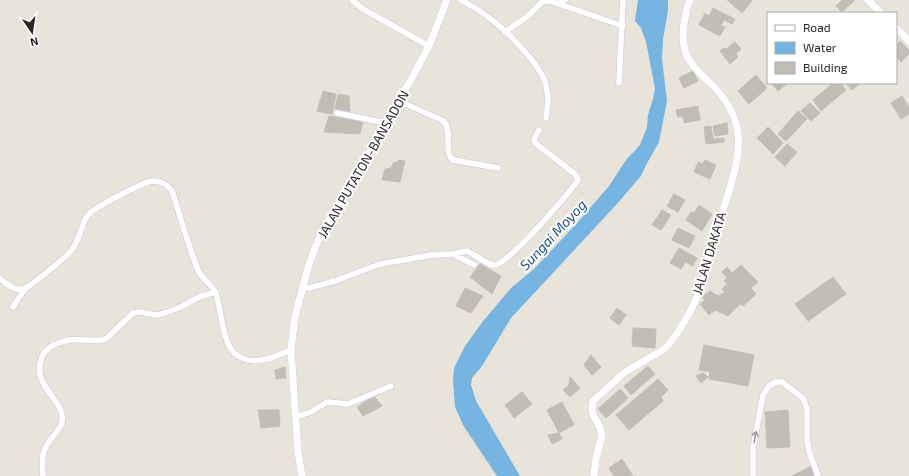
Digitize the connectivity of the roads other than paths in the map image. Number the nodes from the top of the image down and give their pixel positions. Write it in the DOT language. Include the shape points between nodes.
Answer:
graph roads {
  1 [pos="352,0"];
  2 [pos="447,0"];
  3 [pos="461,0"];
  4 [pos="566,0"];
  5 [pos="624,0"];
  6 [pos="690,0"];
  7 [pos="868,0"];
  8 [pos="558,4"];
  9 [pos="880,12"];
  10 [pos="623,26"];
  11 [pos="897,29"];
  12 [pos="505,32"];
  13 [pos="909,41"];
  14 [pos="428,46"];
  15 [pos="618,83"];
  16 [pos="400,101"];
  17 [pos="337,113"];
  18 [pos="546,118"];
  19 [pos="386,123"];
  20 [pos="539,130"];
  21 [pos="498,168"];
  22 [pos="453,254"];
  23 [pos="474,265"];
  24 [pos="0,279"];
  25 [pos="303,288"];
  26 [pos="25,289"];
  27 [pos="216,292"];
  28 [pos="13,307"];
  29 [pos="291,350"];
  30 [pos="391,386"];
  31 [pos="296,417"];
  32 [pos="43,476"];
  33 [pos="302,476"];
  34 [pos="594,476"];
  35 [pos="753,476"];
  36 [pos="818,476"];
  1 -- 14 [label="street" via="363,9"];
  2 -- 14 [label="street, JALAN PUTATON-BANSADON"];
  3 -- 12 [label="street" via="485,14"];
  4 -- 8 [label="street"];
  5 -- 10 [label="street"];
  6 -- 34 [label="street, JALAN DAKATA" via="686,8 683,38 685,52 695,68 718,91 735,120 739,138 735,166 709,252 702,286 678,333 669,346 625,372 593,401 593,415 602,436"];
  7 -- 9 [label="street"];
  8 -- 10 [label="street"];
  8 -- 12 [label="street" via="542,2 528,16"];
  10 -- 15 [label="street"];
  11 -- 13 [label="street"];
  12 -- 18 [label="street" via="540,71 546,84"];
  14 -- 16 [label="street, JALAN PUTATON-BANSADON"];
  16 -- 19 [label="street, JALAN PUTATON-BANSADON"];
  16 -- 21 [label="street" via="444,121 449,133 449,155 453,160"];
  17 -- 19 [label="street"];
  19 -- 25 [label="street, JALAN PUTATON-BANSADON" via="325,226 315,248"];
  20 -- 22 [label="street" via="535,137 536,143 575,174 577,182 524,242 500,263 489,264 467,251"];
  22 -- 23 [label="street"];
  22 -- 25 [label="street" via="380,264 335,281"];
  24 -- 26 [label="street" via="17,290"];
  25 -- 29 [label="street, JALAN PUTATON-BANSADON"];
  26 -- 27 [label="street" via="70,252 89,214 150,181 168,185 198,272"];
  26 -- 28 [label="street"];
  27 -- 29 [label="street" via="225,334 234,353 247,360 259,360"];
  27 -- 32 [label="street" via="198,297 162,314 133,312 103,340 70,340 48,348 40,362 39,374 60,409 62,421 44,450"];
  29 -- 31 [label="street, JALAN PUTATON-BANSADON"];
  30 -- 31 [label="street" via="348,404 327,402 311,412"];
  31 -- 33 [label="street, JALAN PUTATON-BANSADON"];
  35 -- 36 [label="street, one-way" via="753,448 763,395 769,386 779,382 803,398 807,409 809,450"];
}
